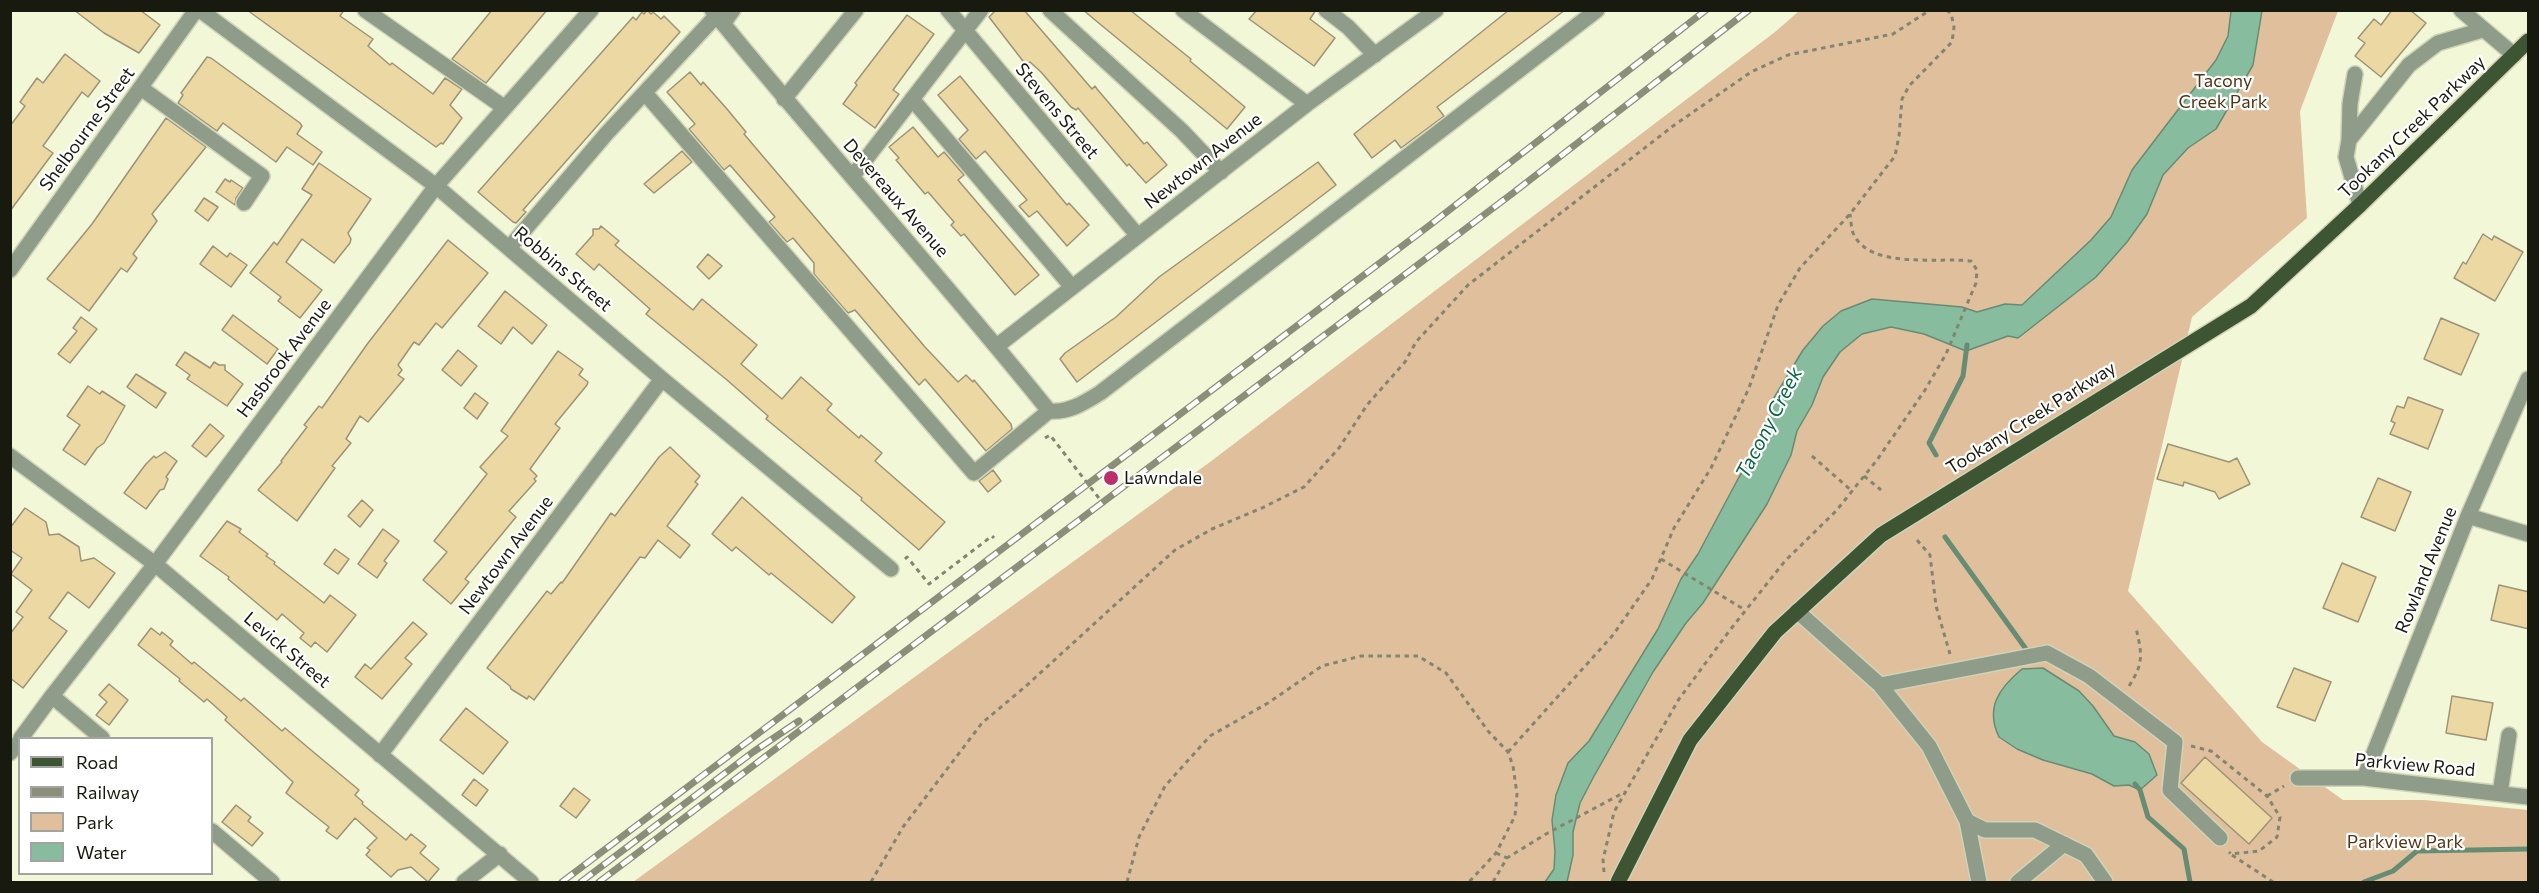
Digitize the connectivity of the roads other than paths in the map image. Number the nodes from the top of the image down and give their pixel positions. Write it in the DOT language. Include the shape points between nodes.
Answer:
graph roads {
  1 [pos="198,10"];
  2 [pos="365,10"];
  3 [pos="393,10"];
  4 [pos="591,10"];
  5 [pos="733,10"];
  6 [pos="856,10"];
  7 [pos="948,10"];
  8 [pos="981,10"];
  9 [pos="1050,10"];
  10 [pos="1183,10"];
  11 [pos="1326,10"];
  12 [pos="1436,10"];
  13 [pos="1598,10"];
  14 [pos="2461,10"];
  15 [pos="717,17"];
  16 [pos="383,24"];
  17 [pos="2482,30"];
  18 [pos="965,31"];
  19 [pos="2529,41"];
  20 [pos="1375,55"];
  21 [pos="2514,55"];
  22 [pos="2355,74"];
  23 [pos="141,88"];
  24 [pos="645,93"];
  25 [pos="784,99"];
  26 [pos="912,99"];
  27 [pos="1307,104"];
  28 [pos="505,108"];
  29 [pos="2349,140"];
  30 [pos="1221,171"];
  31 [pos="852,177"];
  32 [pos="436,186"];
  33 [pos="244,203"];
  34 [pos="2360,205"];
  35 [pos="1138,236"];
  36 [pos="509,248"];
  37 [pos="10,270"];
  38 [pos="1072,287"];
  39 [pos="998,346"];
  40 [pos="662,379"];
  41 [pos="2529,379"];
  42 [pos="1049,411"];
  43 [pos="10,456"];
  44 [pos="2468,516"];
  45 [pos="2529,534"];
  46 [pos="155,564"];
  47 [pos="891,569"];
  48 [pos="1797,611"];
  49 [pos="1880,685"];
  50 [pos="52,696"];
  51 [pos="2509,735"];
  52 [pos="22,737"];
  53 [pos="101,737"];
  54 [pos="380,755"];
  55 [pos="2298,778"];
  56 [pos="2364,778"];
  57 [pos="2500,793"];
  58 [pos="2529,797"];
  59 [pos="1967,821"];
  60 [pos="213,832"];
  61 [pos="2220,837"];
  62 [pos="2064,844"];
  63 [pos="500,854"];
  64 [pos="1979,877"];
  65 [pos="272,882"];
  66 [pos="464,882"];
  67 [pos="531,882"];
  68 [pos="1618,882"];
  69 [pos="1966,882"];
  70 [pos="2018,882"];
  71 [pos="2104,882"];
  1 -- 23 [label="street, Shelbourne Street"];
  1 -- 32 [label="street, Robbins Street"];
  2 -- 16 [label="street"];
  3 -- 16 [label="street"];
  4 -- 28 [label="street, Hasbrook Avenue"];
  5 -- 15 [label="street"];
  6 -- 25 [label="street"];
  7 -- 18 [label="street, Stevens Street"];
  8 -- 18 [label="street"];
  9 -- 30 [label="street"];
  10 -- 27 [label="street"];
  11 -- 20 [label="street"];
  12 -- 20 [label="street, Newtown Avenue"];
  13 -- 42 [label="street" via="1100,393 1084,404 1061,412"];
  14 -- 17 [label="street"];
  15 -- 24 [label="street"];
  15 -- 25 [label="street, Devereaux Avenue"];
  16 -- 28 [label="street"];
  17 -- 21 [label="street"];
  17 -- 29 [label="street" via="2438,44 2409,65"];
  18 -- 26 [label="street"];
  18 -- 35 [label="street, Stevens Street"];
  19 -- 21 [label="main road, Tookany Creek Parkway"];
  20 -- 27 [label="street, Newtown Avenue"];
  21 -- 34 [label="main road, Tookany Creek Parkway"];
  22 -- 29 [label="street"];
  23 -- 33 [label="street" via="262,176"];
  23 -- 37 [label="street, Shelbourne Street"];
  24 -- 36 [label="street"];
  24 -- 42 [label="street" via="974,473"];
  25 -- 31 [label="street, Devereaux Avenue"];
  26 -- 31 [label="street"];
  26 -- 38 [label="street"];
  27 -- 30 [label="street, Newtown Avenue"];
  28 -- 32 [label="street, Hasbrook Avenue"];
  29 -- 34 [label="street" via="2346,157"];
  30 -- 35 [label="street, Newtown Avenue"];
  31 -- 39 [label="street, Devereaux Avenue"];
  32 -- 36 [label="street, Robbins Street"];
  32 -- 46 [label="street, Hasbrook Avenue"];
  34 -- 48 [label="main road, Tookany Creek Parkway" via="2251,306 1881,535"];
  35 -- 38 [label="street, Newtown Avenue"];
  36 -- 40 [label="street, Robbins Street"];
  38 -- 39 [label="street, Newtown Avenue"];
  39 -- 42 [label="street, Devereaux Avenue"];
  40 -- 47 [label="street, Robbins Street"];
  40 -- 54 [label="street, Newtown Avenue"];
  41 -- 44 [label="street, Rowland Avenue"];
  43 -- 46 [label="street, Levick Street"];
  44 -- 45 [label="street"];
  44 -- 56 [label="street, Rowland Avenue"];
  46 -- 50 [label="street, Hasbrook Avenue"];
  46 -- 54 [label="street, Levick Street"];
  48 -- 49 [label="street"];
  48 -- 68 [label="main road, Tookany Creek Parkway" via="1774,632 1690,740"];
  49 -- 59 [label="street" via="1929,746"];
  49 -- 61 [label="street" via="2047,653 2089,676 2175,742 2170,790"];
  50 -- 52 [label="street, Hasbrook Avenue"];
  50 -- 53 [label="street"];
  51 -- 57 [label="street"];
  54 -- 63 [label="street, Levick Street"];
  55 -- 56 [label="street, Parkview Road"];
  56 -- 57 [label="street, Parkview Road"];
  57 -- 58 [label="street, Parkview Road"];
  59 -- 62 [label="street" via="1985,830 2035,830"];
  59 -- 64 [label="street"];
  60 -- 65 [label="street"];
  62 -- 70 [label="street"];
  62 -- 71 [label="street" via="2085,855"];
  63 -- 66 [label="street"];
  63 -- 67 [label="street, Levick Street"];
  64 -- 69 [label="street"];
}
